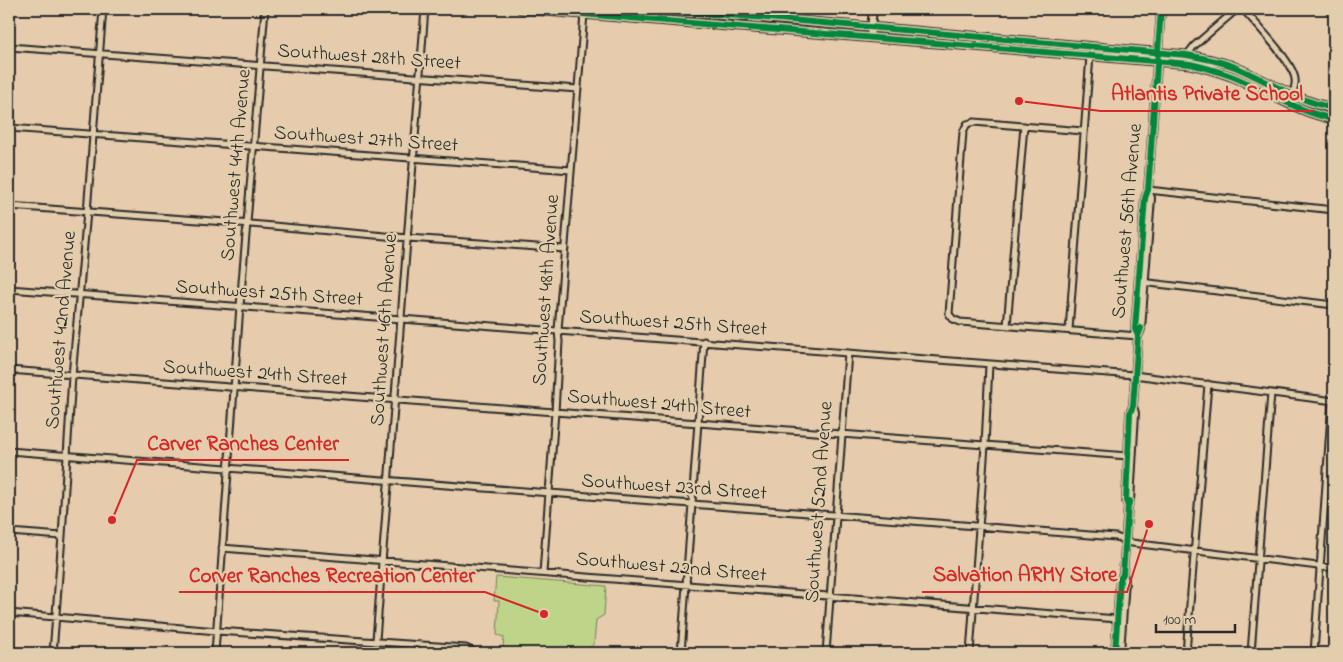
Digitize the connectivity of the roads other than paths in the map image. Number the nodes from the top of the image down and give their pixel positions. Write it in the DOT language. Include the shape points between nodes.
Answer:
graph roads {
  1 [pos="103,9"];
  2 [pos="265,9"];
  3 [pos="425,9"];
  4 [pos="521,9"];
  5 [pos="646,9"];
  6 [pos="873,9"];
  7 [pos="1161,9"];
  8 [pos="1237,9"];
  9 [pos="1243,9"];
  10 [pos="584,11"];
  11 [pos="767,18"];
  12 [pos="871,28"];
  13 [pos="783,30"];
  14 [pos="870,38"];
  15 [pos="9,47"];
  16 [pos="1158,52"];
  17 [pos="100,53"];
  18 [pos="1187,55"];
  19 [pos="1090,56"];
  20 [pos="1157,62"];
  21 [pos="260,65"];
  22 [pos="420,77"];
  23 [pos="578,89"];
  24 [pos="1292,94"];
  25 [pos="1272,96"];
  26 [pos="1334,108"];
  27 [pos="1334,113"];
  28 [pos="1319,115"];
  29 [pos="1334,119"];
  30 [pos="1024,126"];
  31 [pos="9,128"];
  32 [pos="1083,131"];
  33 [pos="93,135"];
  34 [pos="253,147"];
  35 [pos="414,159"];
  36 [pos="571,170"];
  37 [pos="1148,190"];
  38 [pos="9,206"];
  39 [pos="1334,210"];
  40 [pos="87,212"];
  41 [pos="247,224"];
  42 [pos="408,238"];
  43 [pos="564,249"];
  44 [pos="1142,282"];
  45 [pos="9,289"];
  46 [pos="80,295"];
  47 [pos="1334,305"];
  48 [pos="240,306"];
  49 [pos="401,319"];
  50 [pos="1007,326"];
  51 [pos="558,330"];
  52 [pos="1069,330"];
  53 [pos="1138,336"];
  54 [pos="704,341"];
  55 [pos="848,353"];
  56 [pos="989,365"];
  57 [pos="9,370"];
  58 [pos="1134,375"];
  59 [pos="72,376"];
  60 [pos="1208,384"];
  61 [pos="234,387"];
  62 [pos="1272,393"];
  63 [pos="395,400"];
  64 [pos="1333,401"];
  65 [pos="1133,406"];
  66 [pos="555,412"];
  67 [pos="698,423"];
  68 [pos="841,434"];
  69 [pos="985,445"];
  70 [pos="9,451"];
  71 [pos="67,455"];
  72 [pos="1128,456"];
  73 [pos="228,468"];
  74 [pos="388,481"];
  75 [pos="548,493"];
  76 [pos="692,504"];
  77 [pos="1128,506"];
  78 [pos="836,515"];
  79 [pos="979,526"];
  80 [pos="9,532"];
  81 [pos="62,536"];
  82 [pos="1125,540"];
  83 [pos="222,548"];
  84 [pos="1194,551"];
  85 [pos="1258,559"];
  86 [pos="382,560"];
  87 [pos="1320,566"];
  88 [pos="1334,568"];
  89 [pos="543,573"];
  90 [pos="1123,574"];
  91 [pos="686,584"];
  92 [pos="830,596"];
  93 [pos="974,608"];
  94 [pos="9,613"];
  95 [pos="56,617"];
  96 [pos="1117,619"];
  97 [pos="217,630"];
  98 [pos="376,641"];
  99 [pos="53,653"];
  100 [pos="215,653"];
  101 [pos="375,653"];
  102 [pos="476,653"];
  103 [pos="681,653"];
  104 [pos="826,653"];
  105 [pos="970,653"];
  106 [pos="1115,653"];
  107 [pos="1120,653"];
  108 [pos="1186,653"];
  109 [pos="1251,653"];
  110 [pos="1314,653"];
  1 -- 17 [label="street, Southwest 42nd Avenue"];
  2 -- 21 [label="street, Southwest 44th Avenue"];
  3 -- 22 [label="street, Southwest 46th Avenue"];
  4 -- 10 [label="main road"];
  5 -- 11 [label="main road"];
  6 -- 12 [label="street"];
  7 -- 16 [label="street, Southwest 56th Avenue"];
  8 -- 18 [label="street"];
  9 -- 24 [label="street" via="1286,61 1295,78"];
  10 -- 13 [label="main road"];
  10 -- 23 [label="street, Southwest 48th Avenue"];
  11 -- 12 [label="main road"];
  11 -- 13 [label="main road"];
  12 -- 14 [label="street"];
  12 -- 16 [label="main road"];
  13 -- 14 [label="main road"];
  14 -- 19 [label="main road"];
  15 -- 17 [label="street, Southwest 28th Street"];
  16 -- 18 [label="main road"];
  16 -- 20 [label="street, Southwest 56th Avenue"];
  17 -- 21 [label="street, Southwest 28th Street"];
  17 -- 33 [label="street, Southwest 42nd Avenue"];
  18 -- 24 [label="main road" via="1234,67"];
  19 -- 20 [label="main road"];
  19 -- 32 [label="street"];
  20 -- 25 [label="main road" via="1209,68"];
  20 -- 37 [label="street, Southwest 56th Avenue"];
  21 -- 22 [label="street, Southwest 28th Street"];
  21 -- 34 [label="street, Southwest 44th Avenue"];
  22 -- 23 [label="street, Southwest 28th Street"];
  22 -- 35 [label="street, Southwest 46th Avenue"];
  23 -- 36 [label="street, Southwest 48th Avenue"];
  24 -- 25 [label="main road"];
  24 -- 26 [label="main road"];
  25 -- 28 [label="main road"];
  27 -- 28 [label="main road" via="1326,111"];
  28 -- 29 [label="main road"];
  30 -- 32 [label="street"];
  30 -- 50 [label="street"];
  30 -- 50 [label="street" via="974,122 967,124 963,132 949,314 960,322"];
  31 -- 33 [label="street, Southwest 27th Street"];
  32 -- 52 [label="street"];
  33 -- 34 [label="street, Southwest 27th Street"];
  33 -- 40 [label="street, Southwest 42nd Avenue"];
  34 -- 35 [label="street, Southwest 27th Street"];
  34 -- 41 [label="street, Southwest 44th Avenue"];
  35 -- 36 [label="street, Southwest 27th Street"];
  35 -- 42 [label="street, Southwest 46th Avenue"];
  36 -- 43 [label="street, Southwest 48th Avenue"];
  37 -- 39 [label="street"];
  37 -- 44 [label="street, Southwest 56th Avenue"];
  38 -- 40 [label="street"];
  40 -- 41 [label="street"];
  40 -- 46 [label="street, Southwest 42nd Avenue"];
  41 -- 42 [label="street"];
  41 -- 48 [label="street, Southwest 44th Avenue"];
  42 -- 43 [label="street"];
  42 -- 49 [label="street, Southwest 46th Avenue"];
  43 -- 51 [label="street, Southwest 48th Avenue"];
  44 -- 47 [label="street"];
  44 -- 53 [label="street, Southwest 56th Avenue" via="1135,329"];
  45 -- 46 [label="street, Southwest 25th Street"];
  46 -- 48 [label="street, Southwest 25th Street"];
  46 -- 59 [label="street, Southwest 42nd Avenue"];
  48 -- 49 [label="street, Southwest 25th Street"];
  48 -- 61 [label="street, Southwest 44th Avenue"];
  49 -- 51 [label="street, Southwest 25th Street"];
  49 -- 63 [label="street, Southwest 46th Avenue"];
  50 -- 52 [label="street"];
  51 -- 54 [label="street, Southwest 25th Street"];
  51 -- 66 [label="street, Southwest 48th Avenue"];
  52 -- 53 [label="street"];
  53 -- 58 [label="street, Southwest 56th Avenue"];
  54 -- 55 [label="street, Southwest 25th Street"];
  54 -- 67 [label="street"];
  55 -- 56 [label="street, Southwest 25th Street"];
  55 -- 68 [label="street, Southwest 52nd Avenue"];
  56 -- 58 [label="street, Southwest 25th Street"];
  56 -- 69 [label="street"];
  57 -- 59 [label="street, Southwest 24th Street"];
  58 -- 60 [label="street, Southwest 25th Street"];
  58 -- 65 [label="street, Southwest 56th Avenue"];
  59 -- 61 [label="street, Southwest 24th Street"];
  59 -- 71 [label="street, Southwest 42nd Avenue"];
  60 -- 62 [label="street, Southwest 25th Street"];
  60 -- 84 [label="street"];
  61 -- 63 [label="street, Southwest 24th Street"];
  61 -- 73 [label="street, Southwest 44th Avenue"];
  62 -- 64 [label="street, Southwest 25th Street"];
  62 -- 85 [label="street"];
  63 -- 66 [label="street, Southwest 24th Street"];
  63 -- 74 [label="street, Southwest 46th Avenue"];
  64 -- 87 [label="street"];
  65 -- 72 [label="street, Southwest 56th Avenue"];
  65 -- 77 [label="street, Southwest 56th Avenue" via="1136,413"];
  66 -- 67 [label="street, Southwest 24th Street"];
  66 -- 75 [label="street, Southwest 48th Avenue"];
  67 -- 68 [label="street, Southwest 24th Street"];
  67 -- 76 [label="street"];
  68 -- 69 [label="street, Southwest 24th Street"];
  68 -- 78 [label="street, Southwest 52nd Avenue"];
  69 -- 72 [label="street, Southwest 24th Street"];
  69 -- 79 [label="street"];
  70 -- 71 [label="street, Southwest 23rd Street"];
  71 -- 73 [label="street, Southwest 23rd Street"];
  71 -- 81 [label="street, Southwest 42nd Avenue"];
  72 -- 77 [label="street, Southwest 56th Avenue"];
  73 -- 74 [label="street, Southwest 23rd Street"];
  73 -- 83 [label="street, Southwest 44th Avenue"];
  74 -- 75 [label="street, Southwest 23rd Street"];
  74 -- 86 [label="street, Southwest 46th Avenue"];
  75 -- 76 [label="street, Southwest 23rd Street"];
  75 -- 89 [label="street, Southwest 48th Avenue"];
  76 -- 78 [label="street, Southwest 23rd Street"];
  76 -- 91 [label="street"];
  77 -- 82 [label="street, Southwest 56th Avenue"];
  78 -- 79 [label="street, Southwest 23rd Street"];
  78 -- 92 [label="street, Southwest 52nd Avenue"];
  79 -- 82 [label="street, Southwest 23rd Street"];
  79 -- 93 [label="street"];
  80 -- 81 [label="street"];
  81 -- 95 [label="street, Southwest 42nd Avenue"];
  82 -- 84 [label="street, Southwest 23rd Street"];
  82 -- 90 [label="street, Southwest 56th Avenue"];
  83 -- 86 [label="street, Southwest 22nd Street"];
  83 -- 97 [label="street, Southwest 44th Avenue"];
  84 -- 85 [label="street, Southwest 23rd Street"];
  84 -- 108 [label="street"];
  85 -- 87 [label="street, Southwest 23rd Street"];
  85 -- 109 [label="street"];
  86 -- 89 [label="street, Southwest 22nd Street"];
  86 -- 98 [label="street, Southwest 46th Avenue"];
  87 -- 88 [label="street, Southwest 23rd Street"];
  87 -- 110 [label="street"];
  89 -- 91 [label="street, Southwest 22nd Street"];
  90 -- 96 [label="street, Southwest 56th Avenue"];
  90 -- 107 [label="street, Southwest 56th Avenue"];
  91 -- 92 [label="street, Southwest 22nd Street"];
  91 -- 103 [label="street"];
  92 -- 93 [label="street, Southwest 22nd Street"];
  92 -- 104 [label="street, Southwest 52nd Avenue"];
  93 -- 96 [label="street, Southwest 22nd Street"];
  93 -- 105 [label="street"];
  94 -- 95 [label="street"];
  95 -- 97 [label="street"];
  95 -- 99 [label="street, Southwest 42nd Avenue"];
  96 -- 106 [label="street, Southwest 56th Avenue"];
  97 -- 98 [label="street"];
  97 -- 100 [label="street, Southwest 44th Avenue"];
  98 -- 101 [label="street, Southwest 46th Avenue"];
  98 -- 102 [label="street" via="469,649"];
}
